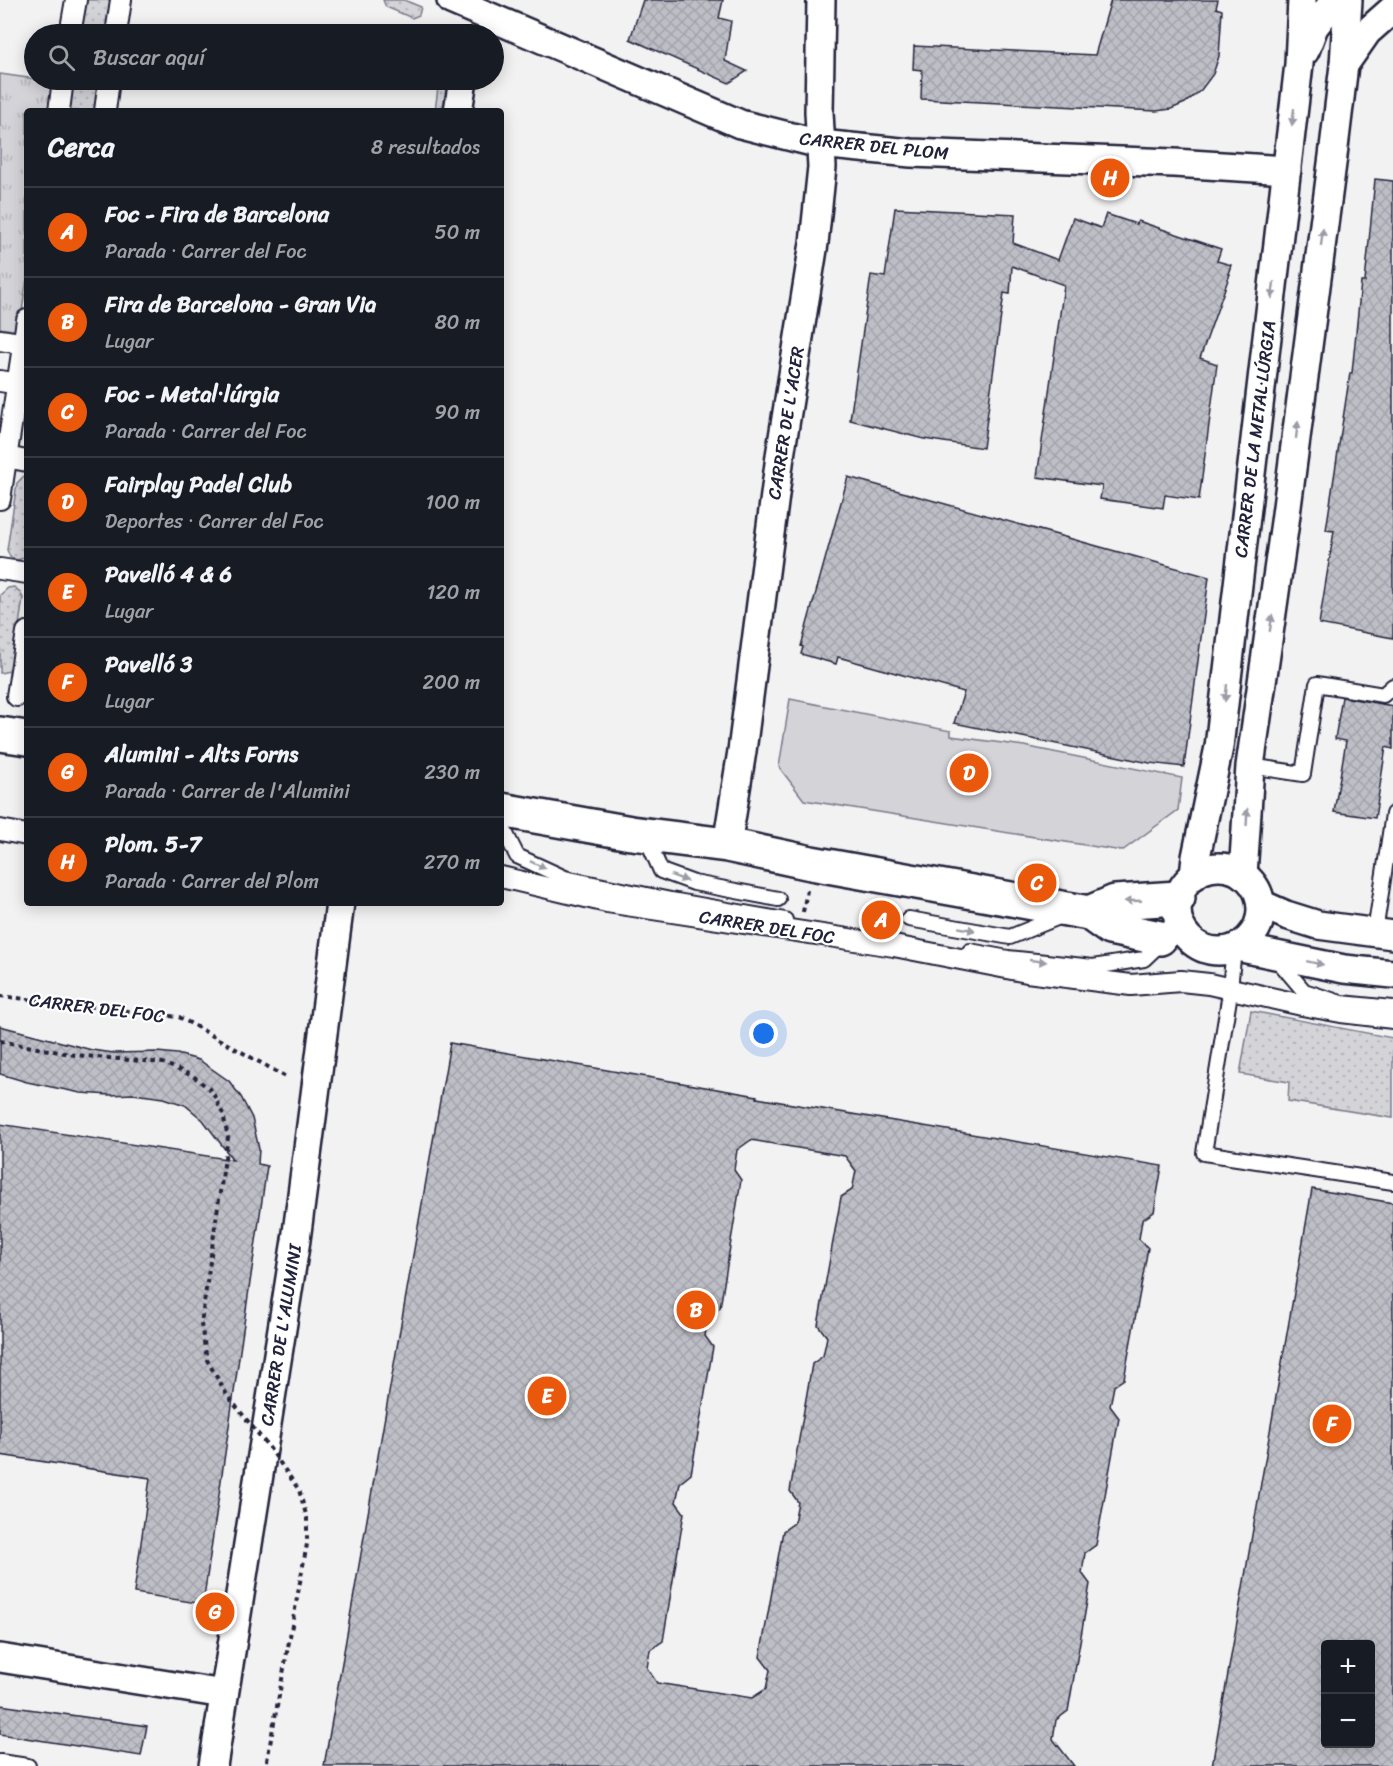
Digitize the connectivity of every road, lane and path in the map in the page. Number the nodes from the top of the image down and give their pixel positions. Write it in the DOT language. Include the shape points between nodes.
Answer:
graph roads {
  1 [pos="75,0"];
  2 [pos="121,0"];
  3 [pos="451,0"];
  4 [pos="821,0"];
  5 [pos="1302,0"];
  6 [pos="1335,0"];
  7 [pos="1348,0"];
  8 [pos="1393,9"];
  9 [pos="475,15"];
  10 [pos="71,24"];
  11 [pos="117,24"];
  12 [pos="497,24"];
  13 [pos="504,27"];
  14 [pos="1299,63"];
  15 [pos="1344,65"];
  16 [pos="62,90"];
  17 [pos="108,90"];
  18 [pos="461,90"];
  19 [pos="59,108"];
  20 [pos="105,108"];
  21 [pos="458,108"];
  22 [pos="820,144"];
  23 [pos="1287,170"];
  24 [pos="0,339"];
  25 [pos="24,343"];
  26 [pos="24,347"];
  27 [pos="15,383"];
  28 [pos="6,457"];
  29 [pos="24,460"];
  30 [pos="0,499"];
  31 [pos="0,569"];
  32 [pos="24,573"];
  33 [pos="24,653"];
  34 [pos="1393,686"];
  35 [pos="18,696"];
  36 [pos="0,734"];
  37 [pos="24,738"];
  38 [pos="1250,766"];
  39 [pos="504,811"];
  40 [pos="1393,814"];
  41 [pos="0,830"];
  42 [pos="504,830"];
  43 [pos="24,834"];
  44 [pos="645,835"];
  45 [pos="727,845"];
  46 [pos="1243,875"];
  47 [pos="504,878"];
  48 [pos="1186,887"];
  49 [pos="778,899"];
  50 [pos="1260,904"];
  51 [pos="340,906"];
  52 [pos="1083,911"];
  53 [pos="909,919"];
  54 [pos="1384,933"];
  55 [pos="1172,939"];
  56 [pos="1236,947"];
  57 [pos="1272,954"];
  58 [pos="1393,974"];
  59 [pos="1222,987"];
  60 [pos="0,996"];
  61 [pos="1393,1008"];
  62 [pos="1393,1018"];
  63 [pos="0,1041"];
  64 [pos="286,1077"];
  65 [pos="1393,1182"];
  66 [pos="0,1658"];
  67 [pos="224,1694"];
  68 [pos="0,1762"];
  69 [pos="28,1766"];
  70 [pos="213,1766"];
  71 [pos="266,1766"];
  1 -- 10 [label="street"];
  2 -- 11 [label="street"];
  3 -- 9 [label="street, CARRER DEL PLOM"];
  4 -- 22 [label="street, CARRER DE L'ACER"];
  5 -- 14 [label="street, CARRER DE LA METAL·LÚRGIA"];
  6 -- 14 [label="street" via="1314,27"];
  7 -- 15 [label="street"];
  8 -- 15 [label="street" via="1368,32"];
  9 -- 12 [label="street, CARRER DEL PLOM"];
  13 -- 22 [label="street, CARRER DEL PLOM" via="740,124"];
  14 -- 23 [label="street, CARRER DE LA METAL·LÚRGIA, one-way"];
  38 -- 15 [label="street, one-way"];
  16 -- 19 [label="street"];
  17 -- 20 [label="street"];
  18 -- 21 [label="street"];
  22 -- 23 [label="street, CARRER DEL PLOM" via="911,153"];
  22 -- 45 [label="street, CARRER DE L'ACER" via="822,167 814,243 780,456"];
  23 -- 48 [label="street, CARRER DE LA METAL·LÚRGIA, one-way" via="1219,747"];
  24 -- 25 [label="street"];
  26 -- 27 [label="street"];
  27 -- 28 [label="street"];
  28 -- 29 [label="street"];
  28 -- 30 [label="street"];
  31 -- 32 [label="street"];
  33 -- 35 [label="street"];
  34 -- 38 [label="lane" via="1383,695 1317,684 1303,774"];
  36 -- 37 [label="street"];
  46 -- 38 [label="street, one-way"];
  39 -- 44 [label="street"];
  40 -- 54 [label="lane"];
  41 -- 43 [label="street"];
  42 -- 55 [label="lane, one-way" via="517,856 565,878 1008,958 1093,967 1144,958"];
  44 -- 45 [label="street"];
  44 -- 49 [label="lane, one-way" via="661,871 694,883"];
  45 -- 52 [label="street"];
  46 -- 48 [label="street" via="1218,867 1205,870"];
  46 -- 50 [label="street"];
  47 -- 59 [label="street, CARRER DEL FOC" via="607,902 894,946 1027,972 1131,985 1181,981"];
  48 -- 52 [label="street, one-way"];
  48 -- 55 [label="street" via="1178,916 1180,925"];
  50 -- 54 [label="street" via="1318,925"];
  50 -- 56 [label="street" via="1256,929"];
  51 -- 67 [label="street, CARRER DE L'ALUMINI" via="296,1240"];
  53 -- 52 [label="lane, one-way" via="1010,937"];
  52 -- 55 [label="street" via="1110,928"];
  55 -- 56 [label="street" via="1219,951"];
  56 -- 57 [label="street"];
  56 -- 59 [label="lane"];
  57 -- 58 [label="street, one-way" via="1344,969"];
  57 -- 61 [label="lane" via="1304,992 1341,1003"];
  59 -- 62 [label="street, CARRER DEL FOC" via="1331,1010"];
  59 -- 65 [label="lane" via="1204,1153"];
  60 -- 64 [label="path, CARRER DEL FOC" via="179,1017"];
  63 -- 71 [label="path, bridge" via="163,1063 212,1090 223,1114 228,1137 201,1324 207,1360 227,1395 299,1490 307,1518 307,1544"];
  66 -- 67 [label="street"];
  67 -- 70 [label="street, CARRER DE L'ALUMINI"];
  68 -- 69 [label="lane"];
}
